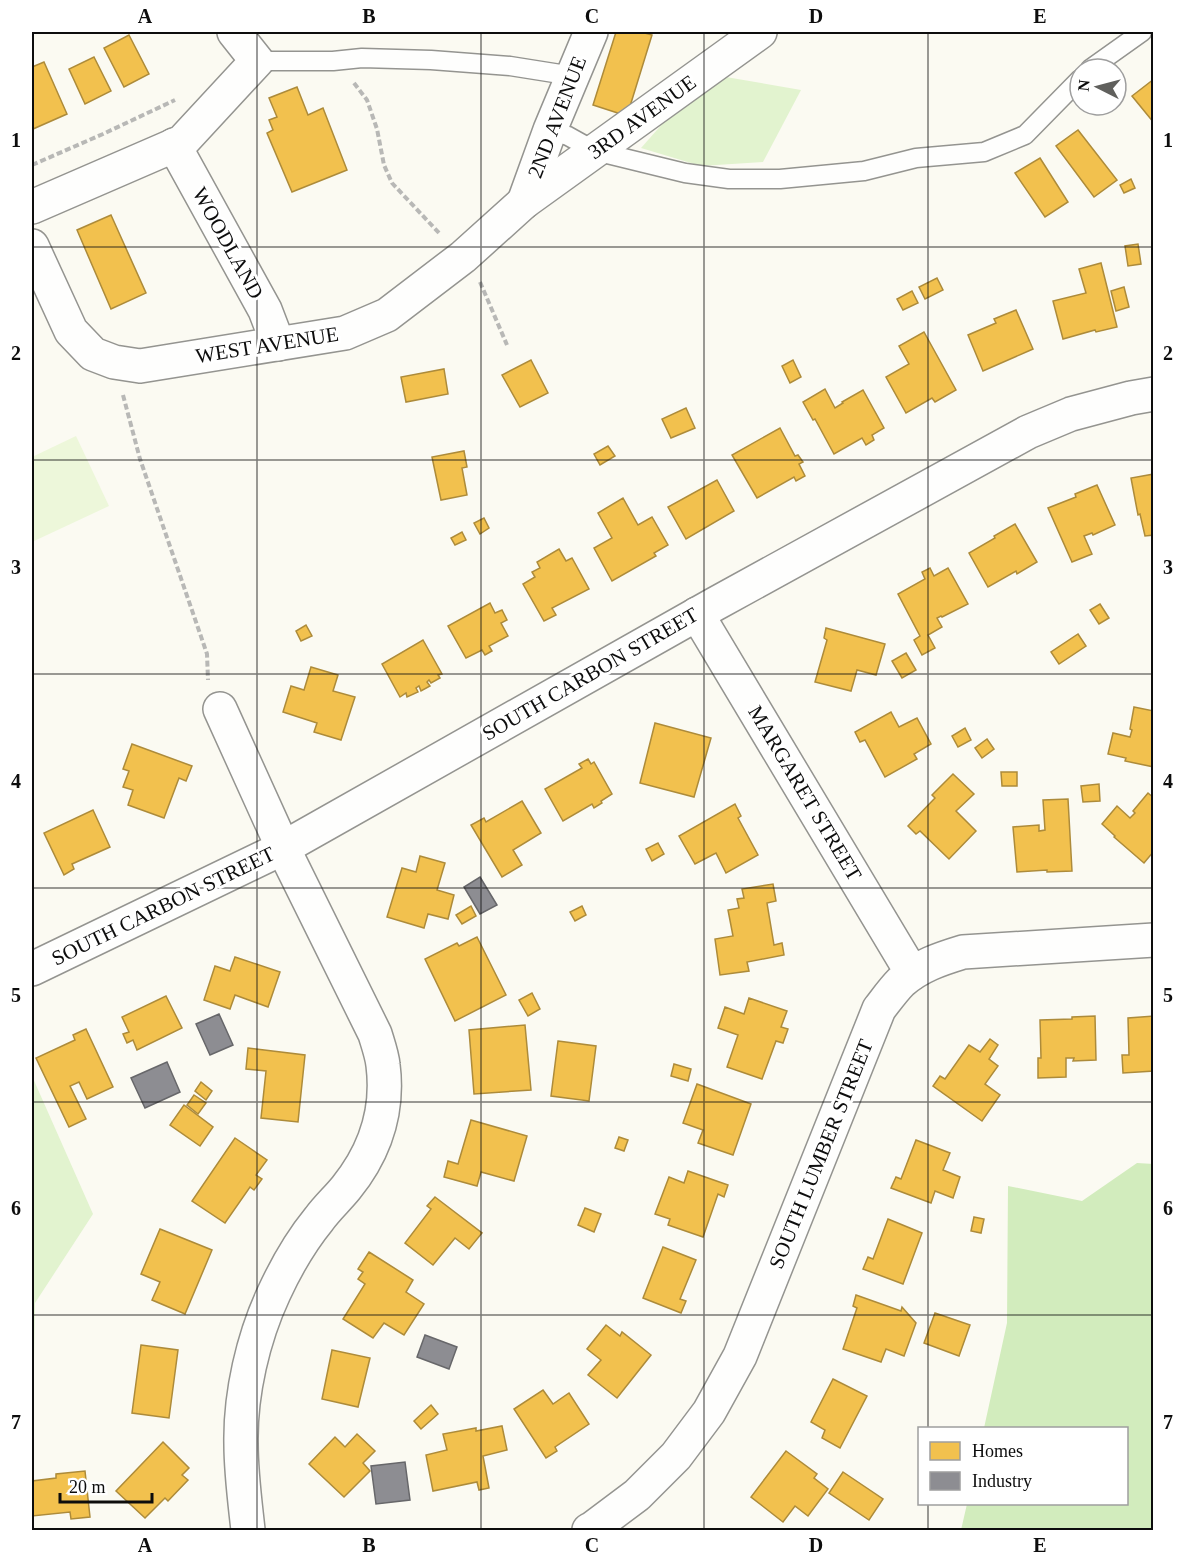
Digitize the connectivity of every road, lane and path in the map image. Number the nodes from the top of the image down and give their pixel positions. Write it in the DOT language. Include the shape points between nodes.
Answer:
graph roads {
  1 [pos="234,32"];
  2 [pos="591,32"];
  3 [pos="759,32"];
  4 [pos="1142,32"];
  5 [pos="1107,57"];
  6 [pos="257,61"];
  7 [pos="333,62"];
  8 [pos="573,76"];
  9 [pos="1068,91"];
  10 [pos="225,95"];
  11 [pos="550,130"];
  12 [pos="174,145"];
  13 [pos="595,151"];
  14 [pos="32,165"];
  15 [pos="524,202"];
  16 [pos="32,207"];
  17 [pos="32,246"];
  18 [pos="463,257"];
  19 [pos="278,344"];
  20 [pos="507,345"];
  21 [pos="114,362"];
  22 [pos="1154,394"];
  23 [pos="697,614"];
  24 [pos="219,709"];
  25 [pos="283,849"];
  26 [pos="1154,940"];
  27 [pos="32,969"];
  28 [pos="912,973"];
  29 [pos="248,1530"];
  30 [pos="592,1530"];
  1 -- 6 [label="street"];
  2 -- 8 [label="street, 2ND AVENUE"];
  3 -- 13 [label="street, 3RD AVENUE"];
  4 -- 5 [label="lane"];
  6 -- 7 [label="lane"];
  6 -- 10 [label="street"];
  7 -- 8 [label="lane" via="362,58 431,60"];
  7 -- 18 [label="path" via="367,100 392,183"];
  8 -- 11 [label="street, 2ND AVENUE"];
  9 -- 13 [label="lane" via="1026,135 984,152 916,158 864,171 780,179 729,179 685,173"];
  10 -- 12 [label="street" via="182,142"];
  10 -- 14 [label="path" via="192,92"];
  11 -- 13 [label="lane"];
  11 -- 15 [label="street, 2ND AVENUE"];
  12 -- 16 [label="street"];
  12 -- 19 [label="street, WOODLAND" via="264,310"];
  13 -- 15 [label="street, 3RD AVENUE"];
  15 -- 18 [label="street, WEST AVENUE"];
  17 -- 21 [label="street, WEST AVENUE" via="71,330 93,354"];
  18 -- 19 [label="street, WEST AVENUE" via="387,315 345,333"];
  18 -- 20 [label="path" via="471,263"];
  19 -- 21 [label="street, WEST AVENUE" via="140,366"];
  21 -- 24 [label="path" via="140,459 207,654 208,699"];
  22 -- 23 [label="street, SOUTH CARBON STREET" via="1071,414 1028,432"];
  23 -- 25 [label="street, SOUTH CARBON STREET"];
  23 -- 28 [label="street, MARGARET STREET"];
  24 -- 25 [label="street"];
  25 -- 27 [label="street, SOUTH CARBON STREET"];
  25 -- 29 [label="street" via="375,1034 383,1063 385,1094 380,1125 367,1159 290,1261 255,1342 244,1391 241,1442"];
  26 -- 28 [label="street, SOUTH LUMBER STREET" via="963,952"];
  28 -- 30 [label="street, SOUTH LUMBER STREET" via="879,1009 740,1356 709,1412 661,1472"];
}
